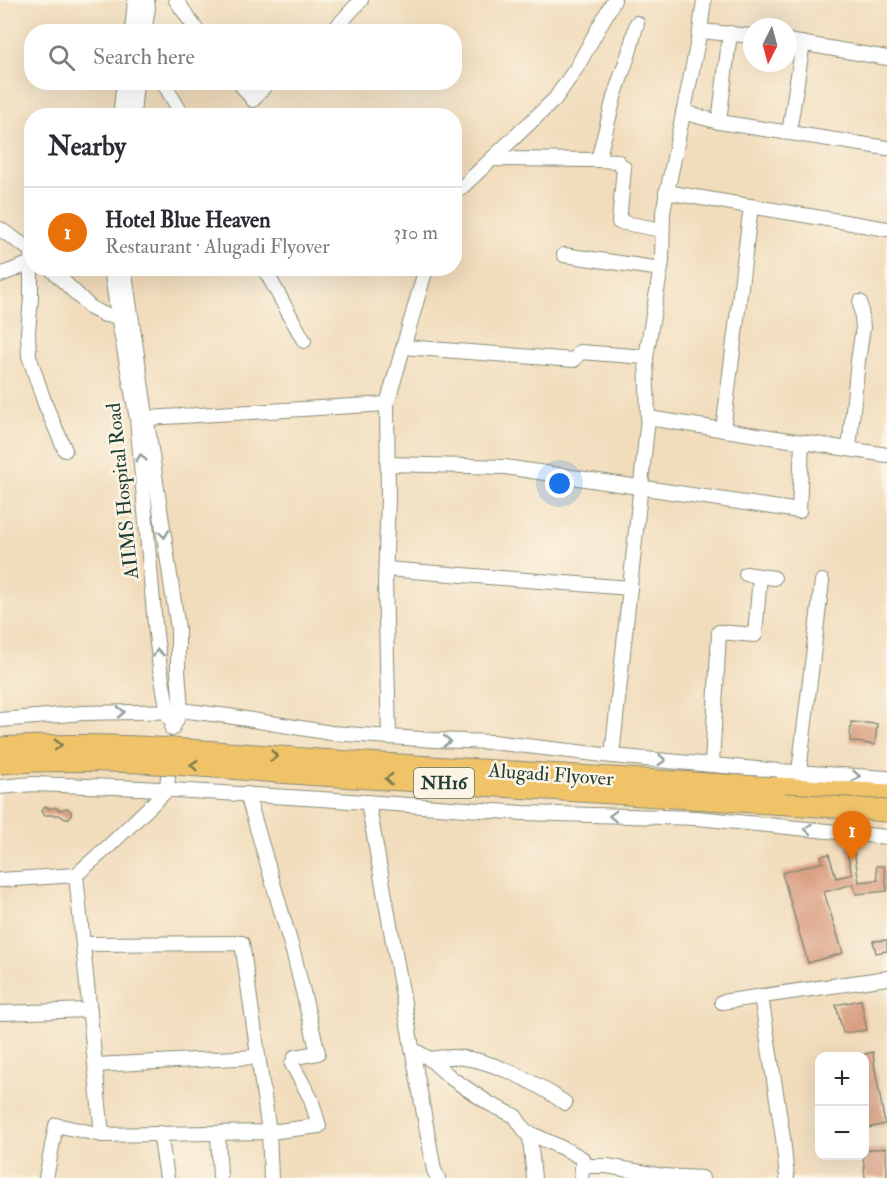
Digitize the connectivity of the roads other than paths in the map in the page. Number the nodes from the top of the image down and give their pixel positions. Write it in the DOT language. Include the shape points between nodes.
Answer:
graph roads {
  1 [pos="135,0"];
  2 [pos="147,0"];
  3 [pos="176,0"];
  4 [pos="361,0"];
  5 [pos="614,0"];
  6 [pos="704,0"];
  7 [pos="637,23"];
  8 [pos="133,24"];
  9 [pos="145,24"];
  10 [pos="192,24"];
  11 [pos="339,24"];
  12 [pos="700,31"];
  13 [pos="730,33"];
  14 [pos="743,35"];
  15 [pos="797,42"];
  16 [pos="803,43"];
  17 [pos="887,57"];
  18 [pos="123,90"];
  19 [pos="135,90"];
  20 [pos="166,90"];
  21 [pos="245,90"];
  22 [pos="261,90"];
  23 [pos="121,108"];
  24 [pos="134,108"];
  25 [pos="178,108"];
  26 [pos="683,112"];
  27 [pos="719,122"];
  28 [pos="789,133"];
  29 [pos="887,148"];
  30 [pos="492,159"];
  31 [pos="598,160"];
  32 [pos="462,187"];
  33 [pos="666,192"];
  34 [pos="751,206"];
  35 [pos="887,229"];
  36 [pos="0,230"];
  37 [pos="662,230"];
  38 [pos="24,246"];
  39 [pos="564,255"];
  40 [pos="24,266"];
  41 [pos="661,269"];
  42 [pos="0,275"];
  43 [pos="31,276"];
  44 [pos="59,276"];
  45 [pos="112,276"];
  46 [pos="124,276"];
  47 [pos="268,276"];
  48 [pos="424,276"];
  49 [pos="860,302"];
  50 [pos="118,316"];
  51 [pos="127,333"];
  52 [pos="304,341"];
  53 [pos="404,346"];
  54 [pos="646,357"];
  55 [pos="387,404"];
  56 [pos="147,418"];
  57 [pos="648,418"];
  58 [pos="723,430"];
  59 [pos="802,442"];
  60 [pos="849,449"];
  61 [pos="65,450"];
  62 [pos="887,455"];
  63 [pos="388,464"];
  64 [pos="641,488"];
  65 [pos="386,569"];
  66 [pos="746,574"];
  67 [pos="822,581"];
  68 [pos="630,588"];
  69 [pos="174,711"];
  70 [pos="0,720"];
  71 [pos="389,737"];
  72 [pos="0,748"];
  73 [pos="612,756"];
  74 [pos="0,763"];
  75 [pos="712,765"];
  76 [pos="798,772"];
  77 [pos="887,778"];
  78 [pos="167,783"];
  79 [pos="0,787"];
  80 [pos="248,794"];
  81 [pos="887,795"];
  82 [pos="368,802"];
  83 [pos="887,811"];
  84 [pos="887,837"];
  85 [pos="76,875"];
  86 [pos="0,880"];
  87 [pos="83,944"];
  88 [pos="887,978"];
  89 [pos="761,996"];
  90 [pos="722,1002"];
  91 [pos="90,1010"];
  92 [pos="0,1013"];
  93 [pos="412,1050"];
  94 [pos="257,1058"];
  95 [pos="430,1059"];
  96 [pos="95,1065"];
  97 [pos="565,1103"];
  98 [pos="525,1131"];
  99 [pos="218,1132"];
  100 [pos="269,1132"];
  101 [pos="160,1134"];
  102 [pos="102,1135"];
  103 [pos="582,1172"];
  104 [pos="663,1177"];
  105 [pos="45,1178"];
  106 [pos="167,1178"];
  107 [pos="220,1178"];
  108 [pos="271,1178"];
  109 [pos="438,1178"];
  110 [pos="534,1178"];
  111 [pos="702,1178"];
  112 [pos="787,1178"];
  1 -- 8 [label="street"];
  2 -- 9 [label="street"];
  3 -- 10 [label="street"];
  4 -- 11 [label="street"];
  5 -- 30 [label="street" via="555,99"];
  6 -- 12 [label="street"];
  7 -- 31 [label="street"];
  12 -- 13 [label="street"];
  12 -- 26 [label="street"];
  13 -- 14 [label="street"];
  13 -- 27 [label="street"];
  15 -- 16 [label="street"];
  16 -- 17 [label="street"];
  16 -- 28 [label="street"];
  18 -- 23 [label="street"];
  19 -- 24 [label="street"];
  20 -- 25 [label="street"];
  21 -- 22 [label="street" via="253,100"];
  26 -- 27 [label="street"];
  26 -- 33 [label="street"];
  27 -- 28 [label="street"];
  28 -- 29 [label="street"];
  30 -- 31 [label="street"];
  30 -- 32 [label="street"];
  31 -- 37 [label="street" via="617,161 624,168 619,222"];
  33 -- 34 [label="street"];
  33 -- 37 [label="street"];
  34 -- 35 [label="street"];
  34 -- 58 [label="street"];
  36 -- 38 [label="street"];
  37 -- 41 [label="street"];
  39 -- 41 [label="street"];
  40 -- 42 [label="street"];
  41 -- 54 [label="street"];
  43 -- 61 [label="street" via="29,356"];
  44 -- 50 [label="street" via="91,308"];
  45 -- 50 [label="street, AIIMS Hospital Road"];
  46 -- 51 [label="street, AIIMS Hospital Road"];
  47 -- 52 [label="street"];
  48 -- 53 [label="street"];
  49 -- 60 [label="street" via="863,327"];
  50 -- 51 [label="street, AIIMS Hospital Road"];
  51 -- 56 [label="street, AIIMS Hospital Road"];
  69 -- 51 [label="street, AIIMS Hospital Road, one-way" via="160,668"];
  53 -- 54 [label="street" via="574,360 580,352"];
  53 -- 55 [label="street"];
  54 -- 57 [label="street"];
  55 -- 56 [label="street"];
  55 -- 63 [label="street"];
  56 -- 69 [label="street, AIIMS Hospital Road, one-way" via="178,629"];
  57 -- 58 [label="street"];
  57 -- 64 [label="street"];
  58 -- 59 [label="street"];
  59 -- 60 [label="street"];
  59 -- 64 [label="street" via="799,511"];
  60 -- 62 [label="street"];
  63 -- 64 [label="street" via="505,467"];
  63 -- 65 [label="street"];
  64 -- 68 [label="street"];
  65 -- 68 [label="street"];
  65 -- 71 [label="street"];
  66 -- 75 [label="street" via="767,577 755,635 719,632"];
  67 -- 76 [label="street"];
  68 -- 73 [label="street"];
  70 -- 69 [label="street, one-way"];
  69 -- 71 [label="street"];
  71 -- 73 [label="street, one-way" via="492,742"];
  72 -- 81 [label="highway, Alugadi Flyover / NH16, one-way, bridge" via="95,744"];
  73 -- 75 [label="street, one-way"];
  83 -- 74 [label="highway, Alugadi Flyover / NH16, one-way, bridge" via="175,764"];
  75 -- 76 [label="street"];
  76 -- 77 [label="street, one-way"];
  78 -- 79 [label="street"];
  78 -- 80 [label="street"];
  78 -- 85 [label="street" via="110,845"];
  80 -- 82 [label="street"];
  80 -- 100 [label="street" via="318,1053 295,1057 292,1064 311,1099 319,1126"];
  84 -- 82 [label="street, one-way" via="697,818 523,813"];
  82 -- 93 [label="street"];
  85 -- 86 [label="street"];
  85 -- 87 [label="street"];
  87 -- 91 [label="street"];
  87 -- 94 [label="street" via="242,943"];
  88 -- 89 [label="street"];
  89 -- 90 [label="street"];
  89 -- 112 [label="street"];
  91 -- 92 [label="street"];
  91 -- 96 [label="street"];
  93 -- 95 [label="street"];
  93 -- 109 [label="street"];
  94 -- 96 [label="street"];
  94 -- 100 [label="street"];
  95 -- 97 [label="street" via="478,1061 520,1077"];
  95 -- 98 [label="street" via="451,1078 515,1116"];
  96 -- 102 [label="street"];
  98 -- 103 [label="street" via="583,1159"];
  98 -- 110 [label="street" via="530,1138"];
  99 -- 100 [label="street"];
  99 -- 101 [label="street"];
  99 -- 107 [label="street"];
  100 -- 108 [label="street"];
  101 -- 102 [label="street"];
  101 -- 106 [label="street"];
  102 -- 105 [label="street" via="56,1125"];
  103 -- 104 [label="street" via="607,1166"];
  104 -- 111 [label="street"];
}
